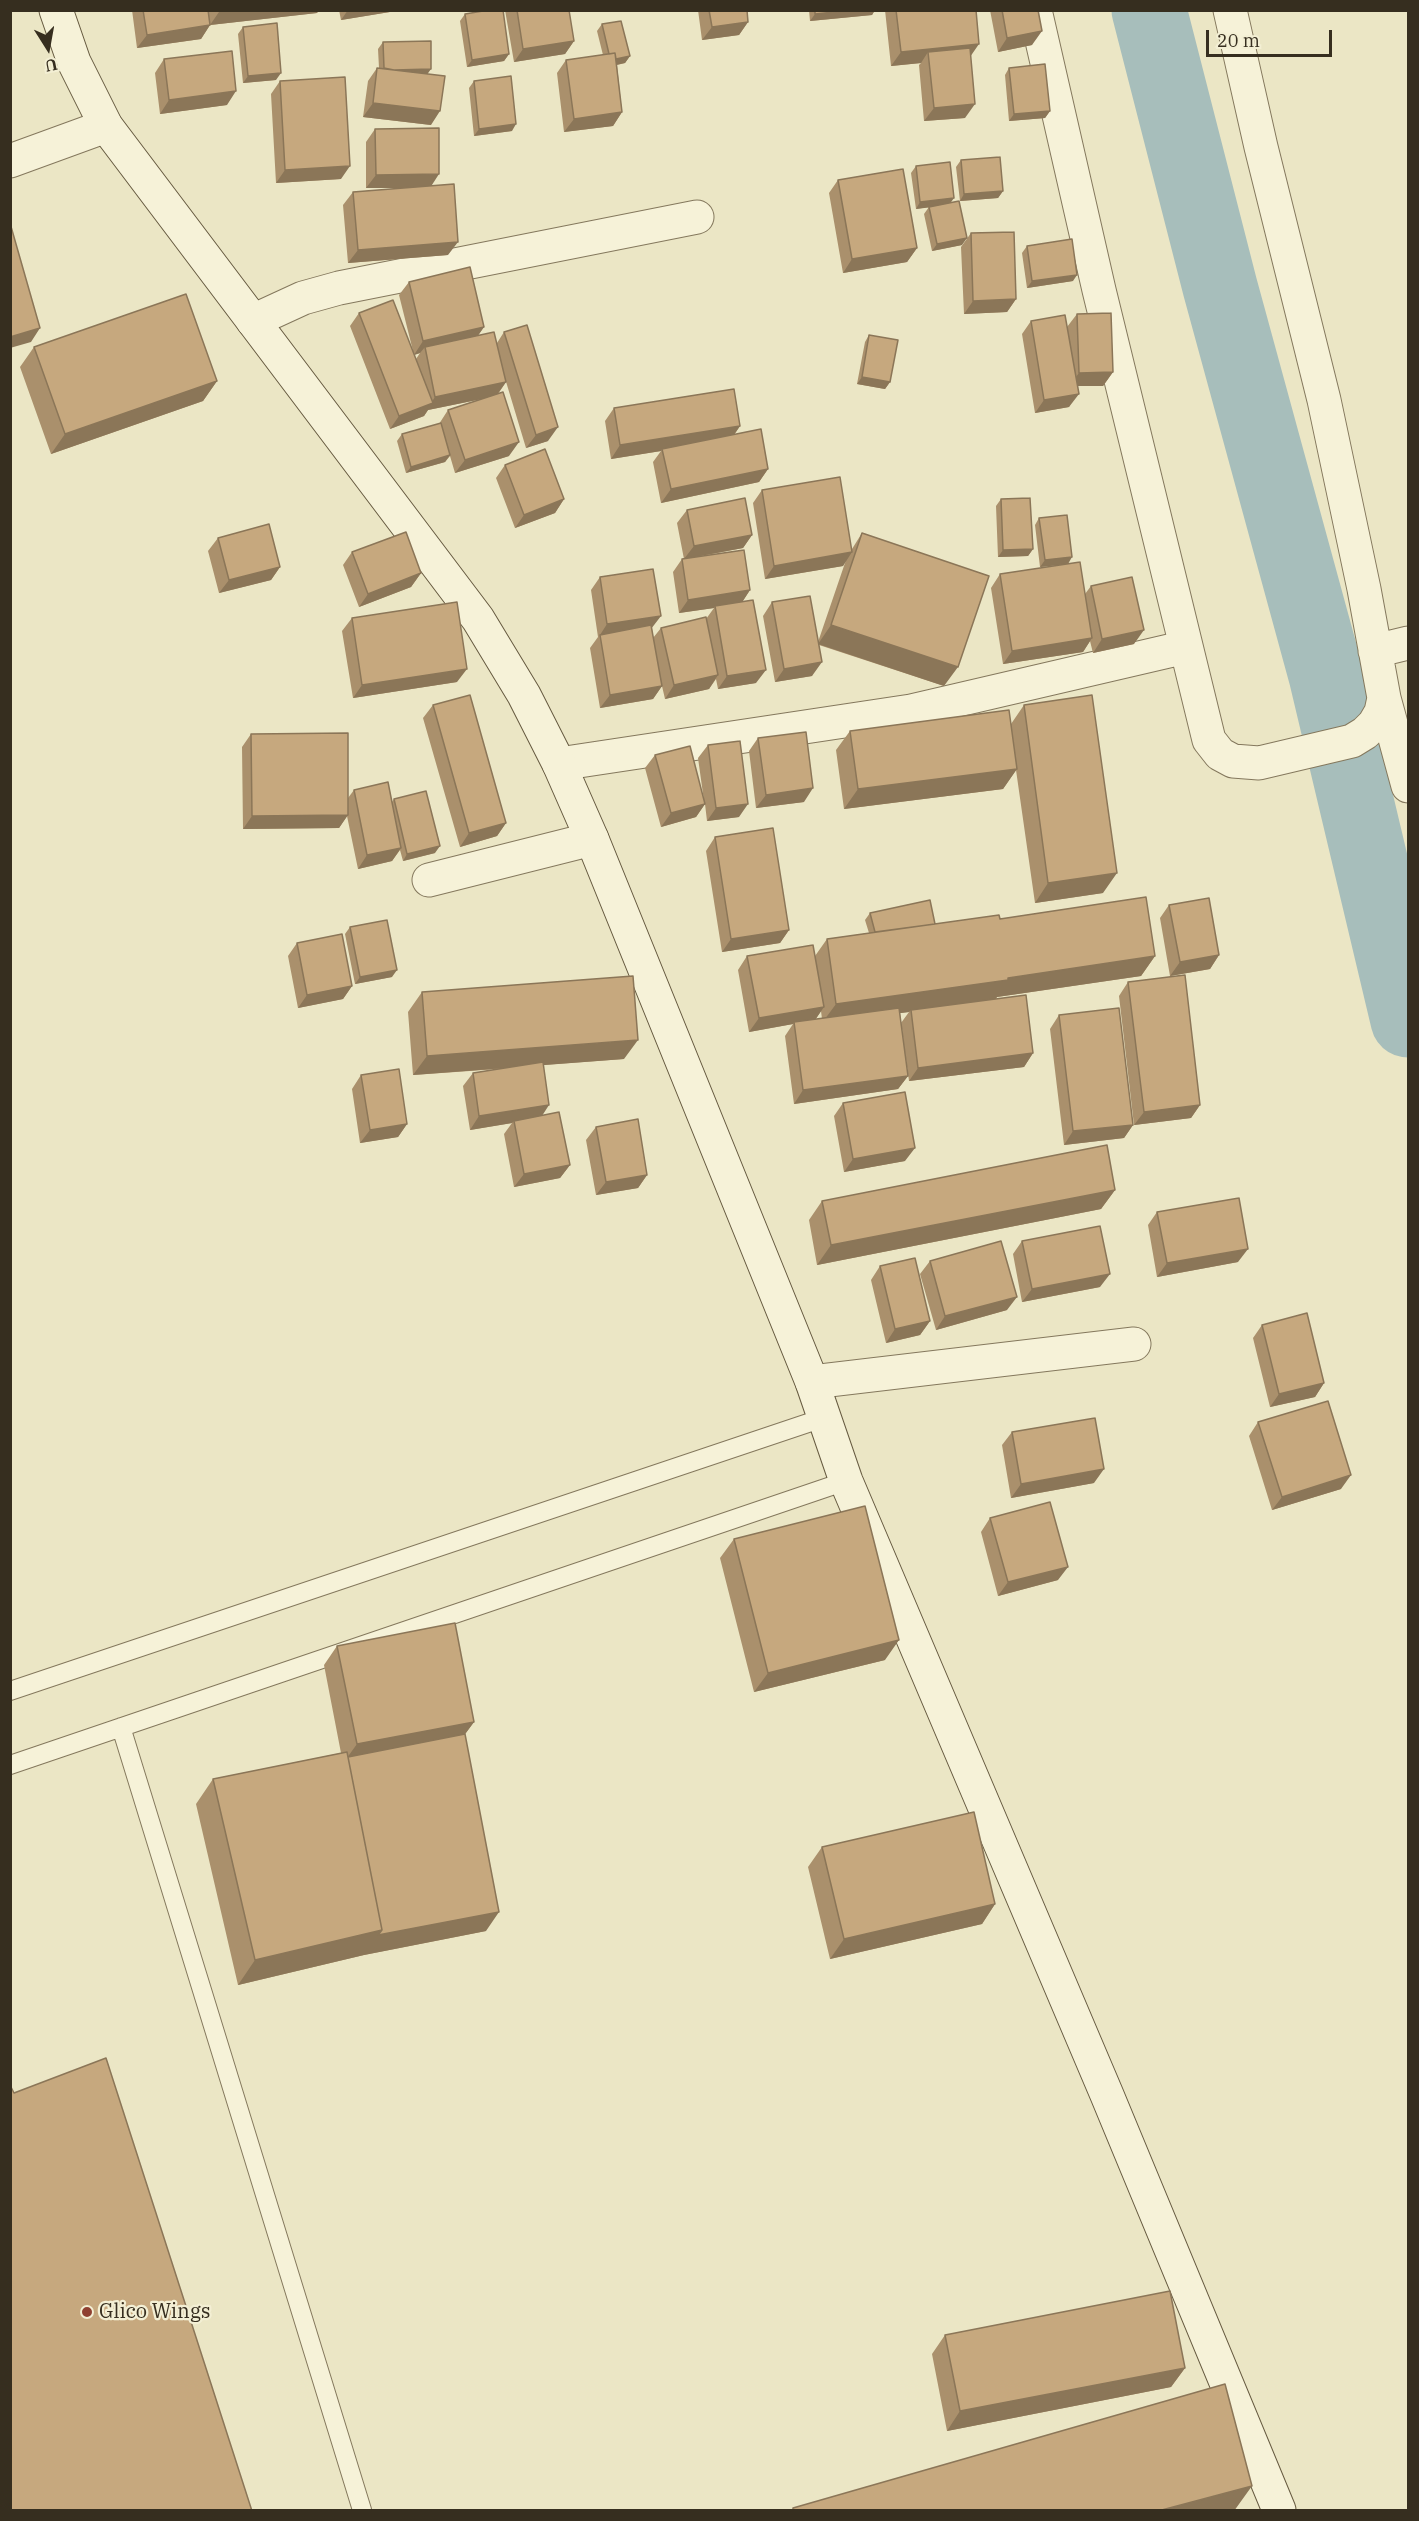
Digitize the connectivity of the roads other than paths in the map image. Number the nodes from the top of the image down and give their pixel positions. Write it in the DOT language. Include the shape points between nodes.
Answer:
graph roads {
  1 [pos="56,10"];
  2 [pos="1035,10"];
  3 [pos="1230,10"];
  4 [pos="106,126"];
  5 [pos="10,161"];
  6 [pos="698,216"];
  7 [pos="253,321"];
  8 [pos="1408,643"];
  9 [pos="1186,647"];
  10 [pos="1375,651"];
  11 [pos="1384,698"];
  12 [pos="559,764"];
  13 [pos="1408,786"];
  14 [pos="592,839"];
  15 [pos="429,880"];
  16 [pos="1134,1344"];
  17 [pos="812,1382"];
  18 [pos="823,1418"];
  19 [pos="846,1481"];
  20 [pos="10,1691"];
  21 [pos="120,1727"];
  22 [pos="10,1765"];
  23 [pos="362,2511"];
  24 [pos="1279,2511"];
  1 -- 4 [label="street" via="74,62"];
  2 -- 9 [label="street"];
  3 -- 10 [label="street" via="1324,400"];
  4 -- 5 [label="street"];
  4 -- 7 [label="street"];
  6 -- 7 [label="street" via="339,288 303,298"];
  7 -- 12 [label="street" via="478,619 524,695"];
  8 -- 10 [label="street"];
  9 -- 11 [label="street" via="1209,740 1220,754 1233,761 1258,763 1352,741 1374,724"];
  9 -- 12 [label="street" via="911,711"];
  10 -- 11 [label="street"];
  11 -- 13 [label="street"];
  12 -- 14 [label="street"];
  14 -- 15 [label="street"];
  14 -- 17 [label="street"];
  16 -- 17 [label="street"];
  17 -- 18 [label="street"];
  18 -- 19 [label="street"];
  18 -- 20 [label="lane"];
  19 -- 21 [label="lane"];
  19 -- 24 [label="street"];
  21 -- 22 [label="lane"];
  21 -- 23 [label="lane"];
}
